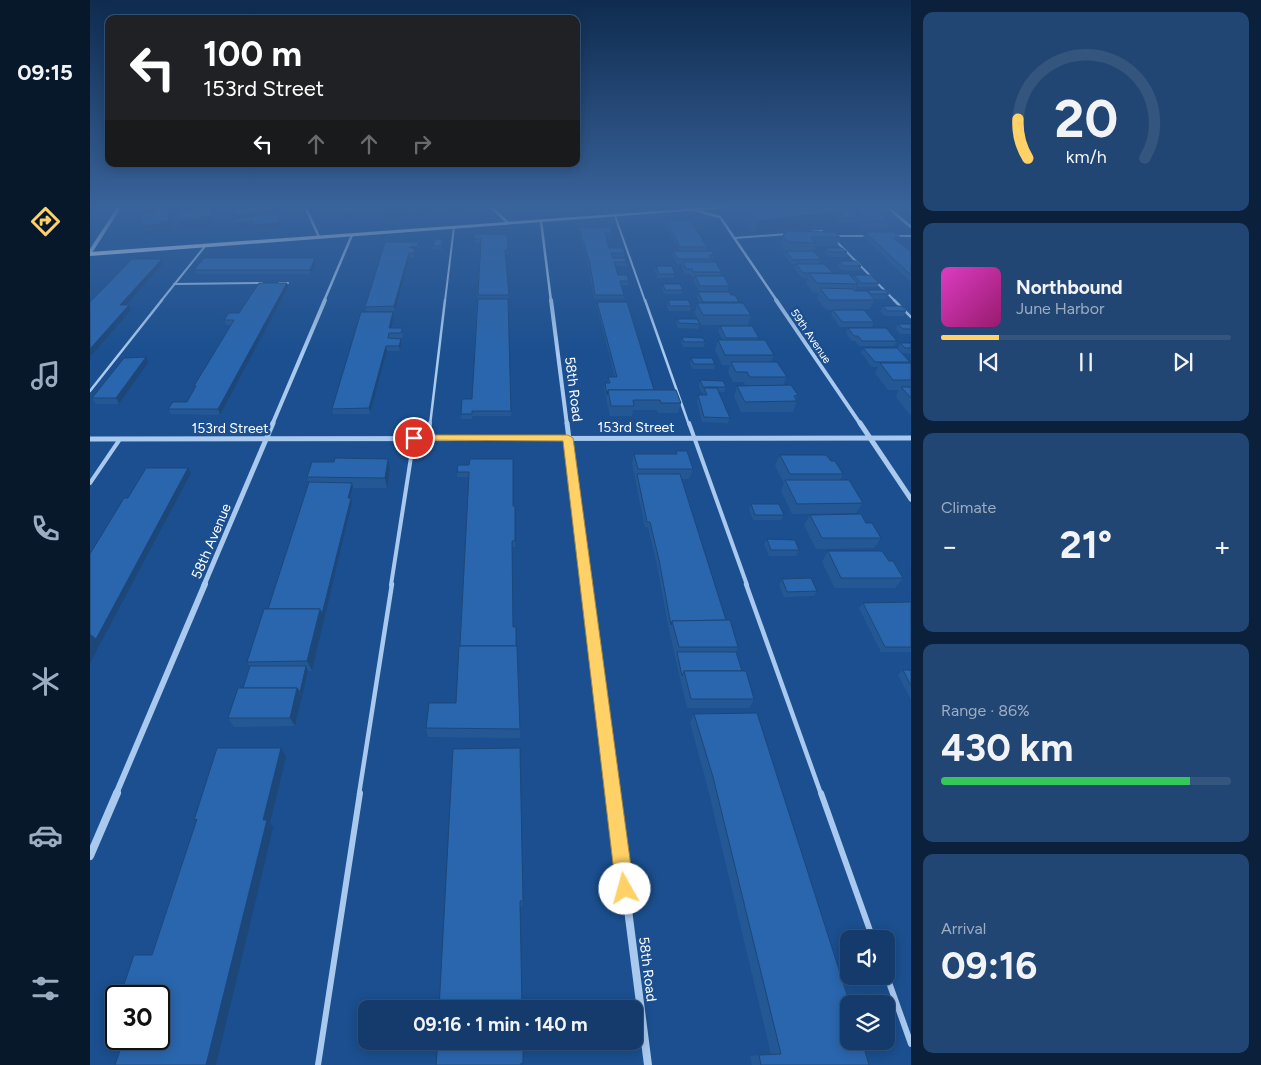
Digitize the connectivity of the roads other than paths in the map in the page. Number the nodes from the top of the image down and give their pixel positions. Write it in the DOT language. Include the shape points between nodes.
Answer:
graph roads {
  1 [pos="197,256"];
  2 [pos="343,256"];
  3 [pos="450,256"];
  4 [pos="545,256"];
  5 [pos="629,256"];
  6 [pos="747,256"];
  7 [pos="851,256"];
  8 [pos="269,283"];
  9 [pos="278,283"];
  10 [pos="288,283"];
  11 [pos="174,284"];
  12 [pos="911,317"];
  13 [pos="90,391"];
  14 [pos="414,438"];
  15 [pos="428,438"];
  16 [pos="568,438"];
  17 [pos="694,438"];
  18 [pos="870,438"];
  19 [pos="911,438"];
  20 [pos="90,439"];
  21 [pos="120,439"];
  22 [pos="266,439"];
  23 [pos="90,483"];
  24 [pos="911,499"];
  25 [pos="90,856"];
  26 [pos="871,930"];
  27 [pos="890,985"];
  28 [pos="911,1044"];
  29 [pos="318,1065"];
  30 [pos="648,1065"];
  1 -- 11 [label="lane"];
  2 -- 22 [label="street, 58th Avenue"];
  3 -- 15 [label="lane"];
  4 -- 16 [label="street, 58th Road"];
  5 -- 17 [label="lane"];
  6 -- 18 [label="street, 59th Avenue"];
  7 -- 12 [label="lane"];
  8 -- 11 [label="lane"];
  9 -- 10 [label="lane"];
  11 -- 13 [label="lane"];
  14 -- 15 [label="street, 153rd Street"];
  14 -- 22 [label="street, 153rd Street"];
  14 -- 29 [label="lane"];
  15 -- 16 [label="street, 153rd Street"];
  16 -- 17 [label="street, 153rd Street"];
  16 -- 30 [label="street, 58th Road"];
  17 -- 18 [label="street, 153rd Street"];
  17 -- 26 [label="lane"];
  18 -- 19 [label="street, 153rd Street"];
  18 -- 24 [label="street, 59th Avenue"];
  20 -- 21 [label="street, 153rd Street"];
  21 -- 22 [label="street, 153rd Street"];
  21 -- 23 [label="lane"];
  22 -- 25 [label="street, 58th Avenue"];
  27 -- 28 [label="lane"];
}
